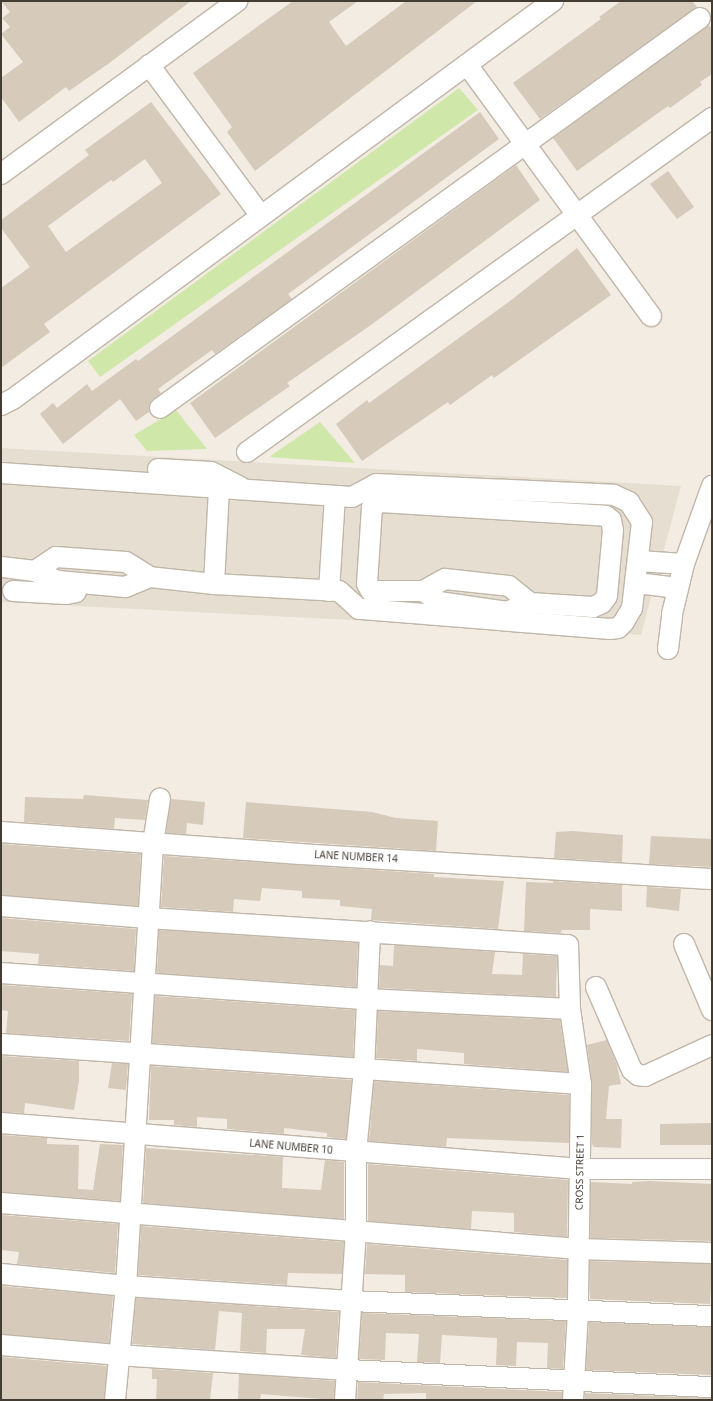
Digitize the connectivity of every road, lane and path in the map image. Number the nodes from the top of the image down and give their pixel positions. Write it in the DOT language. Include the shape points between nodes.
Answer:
graph roads {
  1 [pos="237,1"];
  2 [pos="553,1"];
  3 [pos="700,18"];
  4 [pos="149,65"];
  5 [pos="468,66"];
  6 [pos="712,118"];
  7 [pos="525,144"];
  8 [pos="1,174"];
  9 [pos="578,214"];
  10 [pos="261,216"];
  11 [pos="651,316"];
  12 [pos="1,405"];
  13 [pos="160,408"];
  14 [pos="247,452"];
  15 [pos="158,469"];
  16 [pos="1,473"];
  17 [pos="712,487"];
  18 [pos="219,488"];
  19 [pos="244,490"];
  20 [pos="335,496"];
  21 [pos="512,499"];
  22 [pos="639,561"];
  23 [pos="684,564"];
  24 [pos="1,567"];
  25 [pos="35,571"];
  26 [pos="150,577"];
  27 [pos="637,583"];
  28 [pos="92,584"];
  29 [pos="214,584"];
  30 [pos="678,588"];
  31 [pos="13,591"];
  32 [pos="329,591"];
  33 [pos="423,591"];
  34 [pos="530,603"];
  35 [pos="481,613"];
  36 [pos="668,649"];
  37 [pos="160,799"];
  38 [pos="1,832"];
  39 [pos="153,843"];
  40 [pos="712,879"];
  41 [pos="1,906"];
  42 [pos="148,918"];
  43 [pos="370,931"];
  44 [pos="684,944"];
  45 [pos="1,973"];
  46 [pos="143,984"];
  47 [pos="596,988"];
  48 [pos="366,999"];
  49 [pos="570,1009"];
  50 [pos="712,1010"];
  51 [pos="1,1044"];
  52 [pos="712,1045"];
  53 [pos="138,1053"];
  54 [pos="364,1070"];
  55 [pos="581,1084"];
  56 [pos="1,1124"];
  57 [pos="134,1133"];
  58 [pos="356,1152"];
  59 [pos="580,1169"];
  60 [pos="712,1169"];
  61 [pos="1,1203"];
  62 [pos="130,1213"];
  63 [pos="356,1231"];
  64 [pos="579,1249"];
  65 [pos="712,1253"];
  66 [pos="1,1274"];
  67 [pos="126,1286"];
  68 [pos="351,1301"];
  69 [pos="578,1311"];
  70 [pos="712,1316"];
  71 [pos="1,1345"];
  72 [pos="117,1355"];
  73 [pos="348,1370"];
  74 [pos="712,1387"];
  75 [pos="573,1391"];
  76 [pos="115,1400"];
  77 [pos="344,1400"];
  1 -- 4 [label="street"];
  2 -- 5 [label="street"];
  3 -- 7 [label="street"];
  4 -- 8 [label="street"];
  4 -- 10 [label="street"];
  5 -- 7 [label="street"];
  5 -- 10 [label="street"];
  6 -- 9 [label="street"];
  7 -- 9 [label="street"];
  7 -- 13 [label="street"];
  9 -- 11 [label="street"];
  9 -- 14 [label="street"];
  10 -- 12 [label="street" via="13,399"];
  15 -- 19 [label="street" via="217,474"];
  16 -- 18 [label="street"];
  17 -- 23 [label="street"];
  18 -- 19 [label="street"];
  18 -- 29 [label="street"];
  19 -- 20 [label="street"];
  20 -- 21 [label="street" via="352,497 376,484"];
  20 -- 32 [label="street"];
  21 -- 22 [label="street" via="614,495 629,502 642,522"];
  21 -- 33 [label="street" via="386,502 372,507 369,588 377,592"];
  21 -- 34 [label="street" via="601,514 611,520 612,524 607,596 602,603 593,607"];
  22 -- 23 [label="street"];
  22 -- 27 [label="street"];
  23 -- 30 [label="street"];
  24 -- 25 [label="street"];
  25 -- 26 [label="street" via="56,557 126,562"];
  25 -- 28 [label="street" via="58,582"];
  26 -- 28 [label="street" via="125,587"];
  26 -- 29 [label="street"];
  27 -- 30 [label="street"];
  27 -- 35 [label="street" via="629,617 618,628"];
  28 -- 31 [label="street" via="66,594"];
  29 -- 32 [label="street"];
  30 -- 36 [label="street"];
  32 -- 35 [label="street" via="339,591 358,609"];
  33 -- 34 [label="street" via="445,579 509,586"];
  33 -- 35 [label="street" via="439,602"];
  34 -- 35 [label="street" via="507,612"];
  37 -- 39 [label="street"];
  38 -- 39 [label="street, LANE NUMBER 14"];
  39 -- 40 [label="street, LANE NUMBER 14"];
  39 -- 42 [label="street"];
  41 -- 42 [label="street"];
  42 -- 43 [label="street"];
  42 -- 46 [label="street"];
  43 -- 48 [label="street"];
  43 -- 49 [label="street, CROSS STREET 1" via="568,945"];
  44 -- 50 [label="street"];
  45 -- 46 [label="street"];
  46 -- 48 [label="street"];
  46 -- 53 [label="street"];
  47 -- 52 [label="street" via="632,1070 638,1076 645,1076"];
  48 -- 49 [label="street"];
  48 -- 54 [label="street"];
  49 -- 55 [label="street, CROSS STREET 1"];
  51 -- 53 [label="street"];
  53 -- 54 [label="street"];
  53 -- 57 [label="street"];
  54 -- 55 [label="street"];
  54 -- 58 [label="street"];
  55 -- 59 [label="street, CROSS STREET 1"];
  56 -- 57 [label="street, LANE NUMBER 10"];
  57 -- 58 [label="street, LANE NUMBER 10"];
  57 -- 62 [label="street"];
  58 -- 59 [label="street, LANE NUMBER 10"];
  58 -- 63 [label="street"];
  59 -- 60 [label="street, LANE NUMBER 10"];
  59 -- 64 [label="street, CROSS STREET 1"];
  61 -- 62 [label="street"];
  62 -- 63 [label="street"];
  62 -- 67 [label="street"];
  63 -- 64 [label="street"];
  63 -- 68 [label="street"];
  64 -- 65 [label="street"];
  64 -- 69 [label="street, CROSS STREET 1"];
  66 -- 67 [label="street"];
  67 -- 68 [label="street"];
  67 -- 72 [label="street"];
  68 -- 69 [label="street"];
  68 -- 73 [label="street"];
  69 -- 70 [label="street"];
  69 -- 75 [label="street, CROSS STREET 1"];
  71 -- 72 [label="street"];
  72 -- 73 [label="street"];
  72 -- 76 [label="street"];
  73 -- 75 [label="street"];
  73 -- 77 [label="street"];
  74 -- 75 [label="street"];
}
